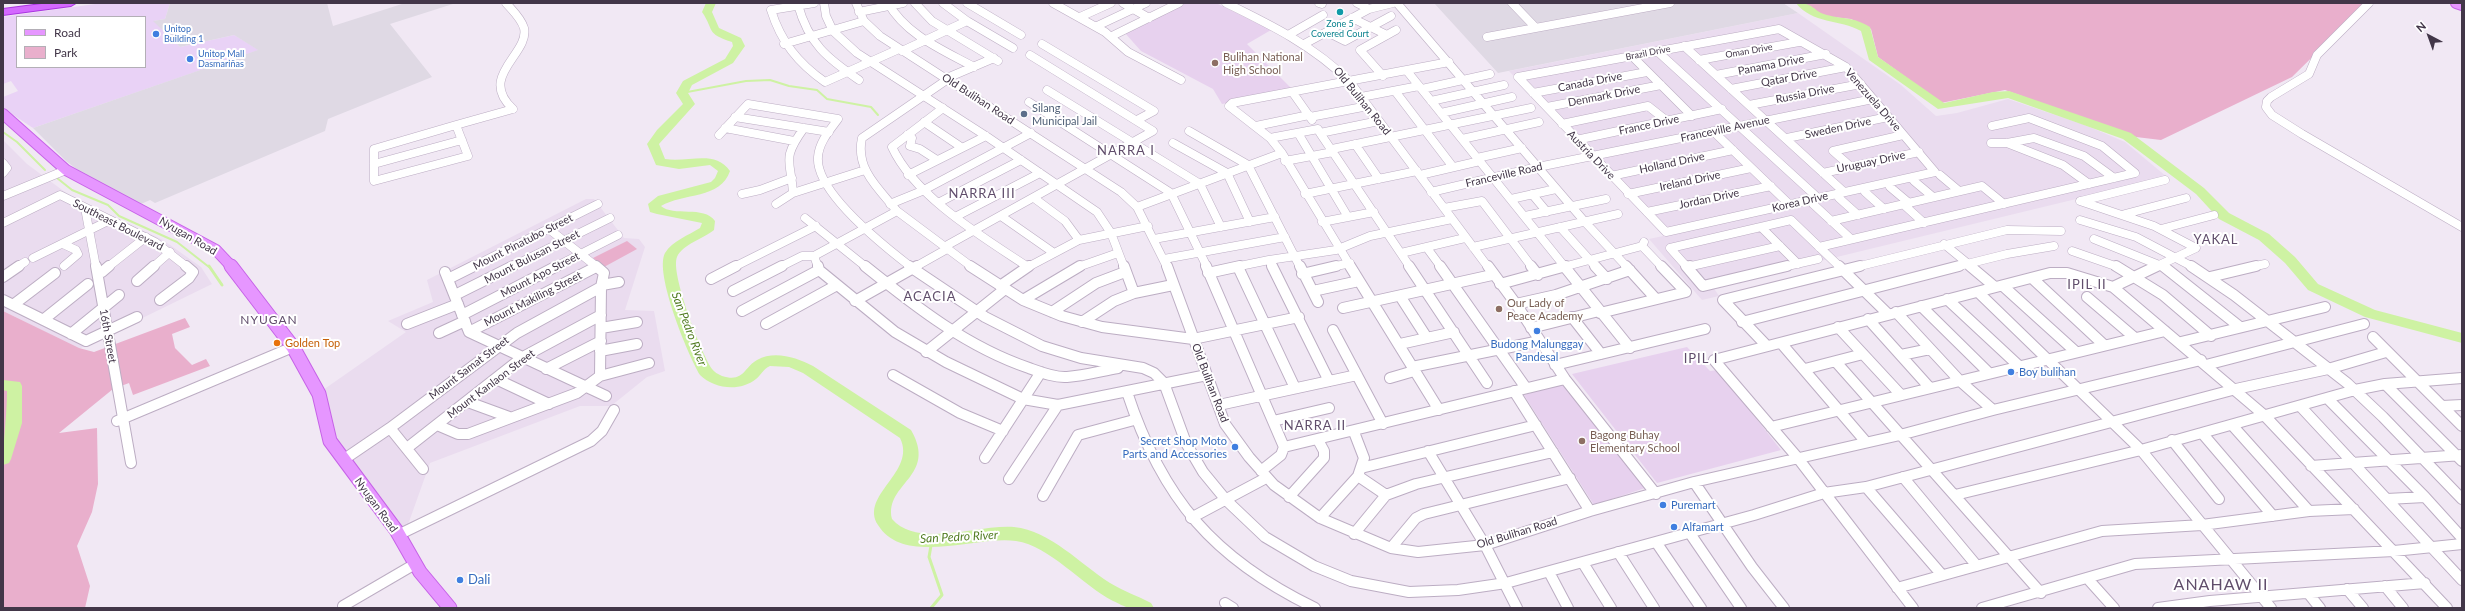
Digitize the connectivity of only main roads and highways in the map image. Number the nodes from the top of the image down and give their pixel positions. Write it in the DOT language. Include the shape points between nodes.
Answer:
graph roads {
  1 [pos="38,3"];
  2 [pos="71,3"];
  3 [pos="2456,3"];
  4 [pos="2462,5"];
  5 [pos="3,8"];
  6 [pos="3,12"];
  7 [pos="3,114"];
  8 [pos="450,608"];
  1 -- 5 [label="highway"];
  2 -- 6 [label="highway"];
  3 -- 4 [label="main road"];
  7 -- 8 [label="main road, Nyugan Road" via="63,168 216,250 232,267 293,347 319,394 330,441 398,535 415,564"];
}
